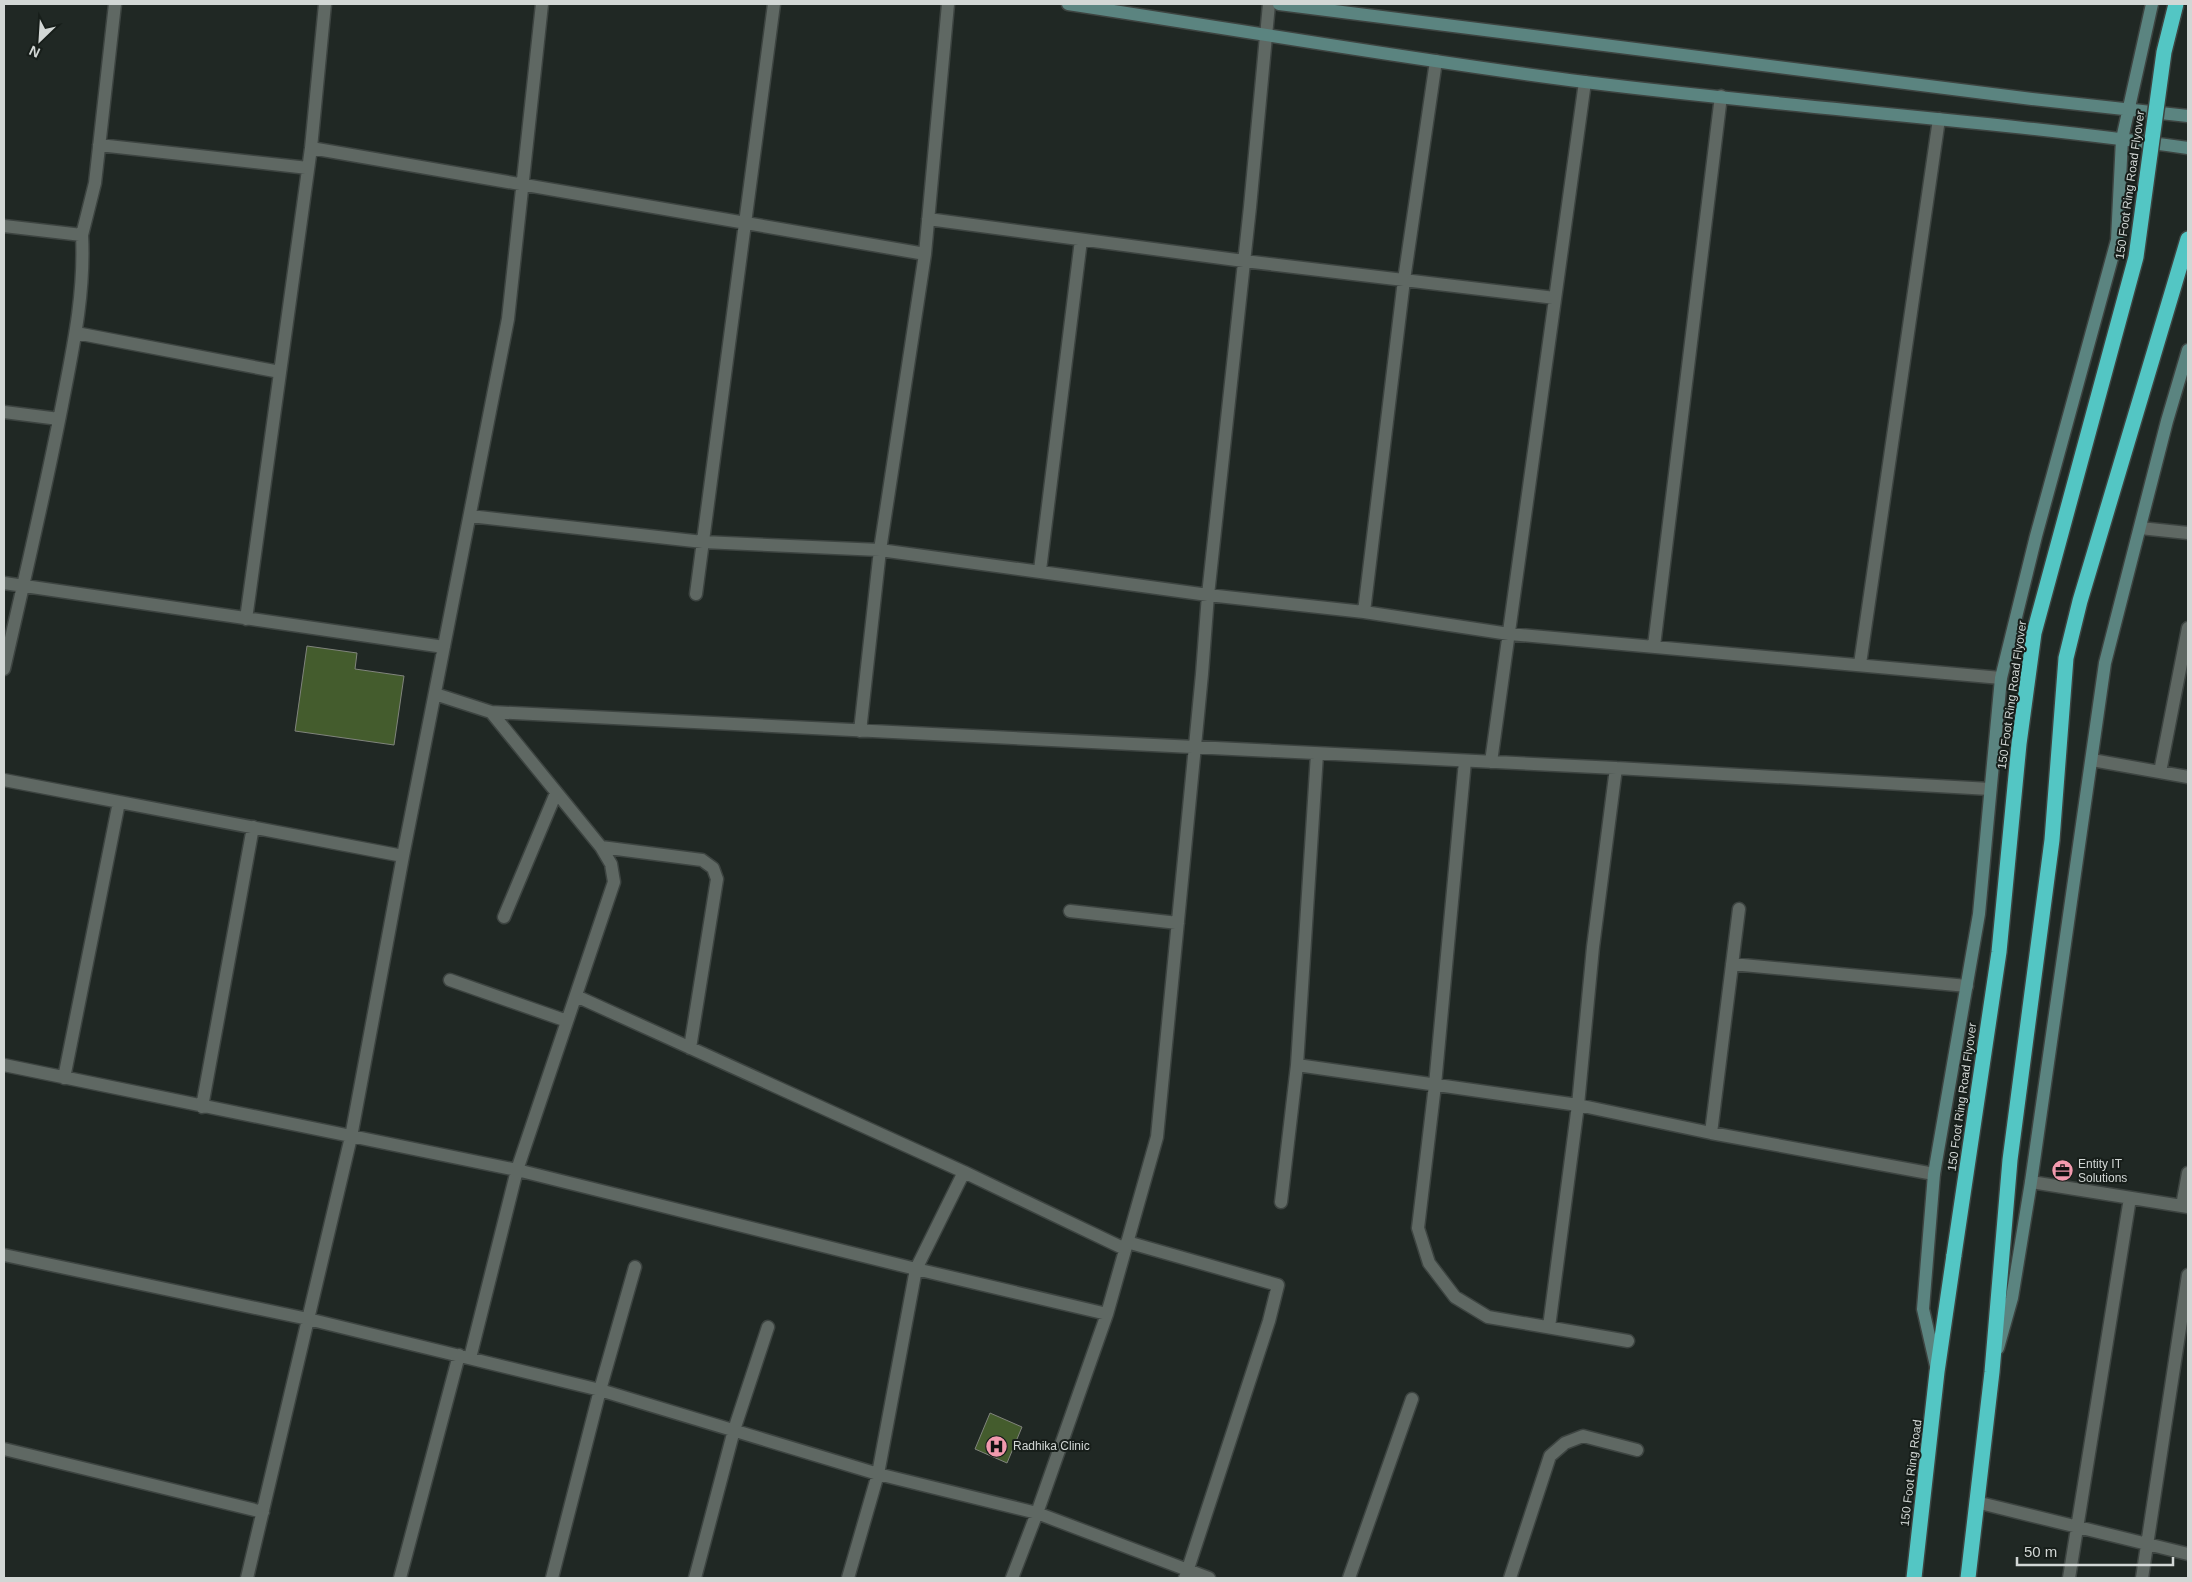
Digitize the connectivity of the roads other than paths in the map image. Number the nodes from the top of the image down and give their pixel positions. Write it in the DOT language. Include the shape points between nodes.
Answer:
graph roads {
  1 [pos="115,4"];
  2 [pos="325,4"];
  3 [pos="542,4"];
  4 [pos="774,4"];
  5 [pos="948,4"];
  6 [pos="1068,4"];
  7 [pos="1268,4"];
  8 [pos="1278,4"];
  9 [pos="2152,4"];
  10 [pos="2176,4"];
  11 [pos="1266,34"];
  12 [pos="1436,61"];
  13 [pos="1585,82"];
  14 [pos="1722,96"];
  15 [pos="2128,109"];
  16 [pos="2188,116"];
  17 [pos="1938,119"];
  18 [pos="2122,139"];
  19 [pos="99,145"];
  20 [pos="311,148"];
  21 [pos="2188,148"];
  22 [pos="308,168"];
  23 [pos="523,184"];
  24 [pos="928,219"];
  25 [pos="744,222"];
  26 [pos="4,226"];
  27 [pos="82,235"];
  28 [pos="2188,239"];
  29 [pos="1081,240"];
  30 [pos="925,254"];
  31 [pos="1244,261"];
  32 [pos="1404,280"];
  33 [pos="1555,298"];
  34 [pos="76,333"];
  35 [pos="2188,350"];
  36 [pos="280,372"];
  37 [pos="4,412"];
  38 [pos="59,418"];
  39 [pos="470,516"];
  40 [pos="2140,528"];
  41 [pos="2188,533"];
  42 [pos="703,542"];
  43 [pos="880,550"];
  44 [pos="1040,570"];
  45 [pos="4,583"];
  46 [pos="22,586"];
  47 [pos="696,594"];
  48 [pos="1208,595"];
  49 [pos="1364,612"];
  50 [pos="246,619"];
  51 [pos="2188,628"];
  52 [pos="1509,634"];
  53 [pos="1654,646"];
  54 [pos="444,648"];
  55 [pos="1860,664"];
  56 [pos="4,669"];
  57 [pos="2001,678"];
  58 [pos="435,694"];
  59 [pos="491,712"];
  60 [pos="860,730"];
  61 [pos="1195,748"];
  62 [pos="1317,754"];
  63 [pos="2092,760"];
  64 [pos="1465,761"];
  65 [pos="1491,762"];
  66 [pos="1616,768"];
  67 [pos="2160,772"];
  68 [pos="2188,778"];
  69 [pos="4,780"];
  70 [pos="1990,789"];
  71 [pos="556,792"];
  72 [pos="120,802"];
  73 [pos="253,827"];
  74 [pos="601,847"];
  75 [pos="403,856"];
  76 [pos="1739,909"];
  77 [pos="1070,911"];
  78 [pos="504,917"];
  79 [pos="1178,923"];
  80 [pos="1732,964"];
  81 [pos="450,980"];
  82 [pos="1967,986"];
  83 [pos="576,996"];
  84 [pos="567,1021"];
  85 [pos="690,1048"];
  86 [pos="4,1065"];
  87 [pos="1297,1065"];
  88 [pos="64,1078"];
  89 [pos="1435,1084"];
  90 [pos="1578,1105"];
  91 [pos="202,1107"];
  92 [pos="1711,1133"];
  93 [pos="351,1137"];
  94 [pos="517,1170"];
  95 [pos="964,1172"];
  96 [pos="2188,1173"];
  97 [pos="1934,1174"];
  98 [pos="2032,1182"];
  99 [pos="2130,1198"];
  100 [pos="1281,1202"];
  101 [pos="2185,1206"];
  102 [pos="1126,1246"];
  103 [pos="4,1255"];
  104 [pos="635,1267"];
  105 [pos="916,1269"];
  106 [pos="2188,1275"];
  107 [pos="1107,1314"];
  108 [pos="308,1319"];
  109 [pos="768,1327"];
  110 [pos="1549,1327"];
  111 [pos="1628,1340"];
  112 [pos="464,1357"];
  113 [pos="1938,1372"];
  114 [pos="1992,1372"];
  115 [pos="600,1390"];
  116 [pos="1412,1399"];
  117 [pos="734,1430"];
  118 [pos="4,1448"];
  119 [pos="1638,1450"];
  120 [pos="878,1474"];
  121 [pos="1976,1502"];
  122 [pos="263,1512"];
  123 [pos="1037,1514"];
  124 [pos="2078,1525"];
  125 [pos="2146,1545"];
  126 [pos="2188,1554"];
  127 [pos="1186,1574"];
  128 [pos="247,1578"];
  129 [pos="400,1578"];
  130 [pos="552,1578"];
  131 [pos="695,1578"];
  132 [pos="848,1578"];
  133 [pos="1012,1578"];
  134 [pos="1209,1578"];
  135 [pos="1349,1578"];
  136 [pos="1510,1578"];
  137 [pos="1914,1578"];
  138 [pos="1968,1578"];
  139 [pos="2069,1578"];
  140 [pos="2142,1578"];
  1 -- 19 [label="street"];
  2 -- 20 [label="street"];
  3 -- 23 [label="street"];
  4 -- 25 [label="street"];
  5 -- 24 [label="street"];
  6 -- 11 [label="street"];
  7 -- 11 [label="street"];
  8 -- 15 [label="street" via="2032,100"];
  9 -- 15 [label="street"];
  10 -- 113 [label="highway, 150 Foot Ring Road Flyover, bridge" via="2164,52 2136,258 2034,633 2019,744 1999,952"];
  11 -- 12 [label="street"];
  11 -- 31 [label="street"];
  12 -- 13 [label="street"];
  12 -- 32 [label="street"];
  13 -- 14 [label="street"];
  13 -- 33 [label="street"];
  14 -- 17 [label="street"];
  14 -- 53 [label="street"];
  15 -- 16 [label="street"];
  15 -- 18 [label="street"];
  17 -- 18 [label="street"];
  17 -- 55 [label="street"];
  18 -- 21 [label="street"];
  18 -- 57 [label="street" via="2117,240 2036,536"];
  19 -- 22 [label="street"];
  19 -- 27 [label="street" via="95,184"];
  20 -- 22 [label="street"];
  20 -- 23 [label="street"];
  22 -- 36 [label="street"];
  23 -- 25 [label="street"];
  23 -- 39 [label="street" via="508,320"];
  24 -- 29 [label="street"];
  24 -- 30 [label="street"];
  25 -- 30 [label="street"];
  25 -- 42 [label="street"];
  26 -- 27 [label="street"];
  27 -- 34 [label="street" via="84,268"];
  28 -- 114 [label="highway" via="2066,658 2052,840 2010,1160"];
  29 -- 31 [label="street"];
  29 -- 44 [label="street"];
  30 -- 43 [label="street"];
  31 -- 32 [label="street"];
  31 -- 48 [label="street"];
  32 -- 33 [label="street"];
  32 -- 49 [label="street"];
  33 -- 52 [label="street"];
  34 -- 36 [label="street"];
  34 -- 38 [label="street"];
  35 -- 40 [label="street"];
  36 -- 50 [label="street"];
  37 -- 38 [label="street"];
  38 -- 46 [label="street"];
  39 -- 42 [label="street"];
  39 -- 54 [label="street"];
  40 -- 41 [label="street"];
  40 -- 63 [label="street" via="2105,663"];
  42 -- 43 [label="street"];
  42 -- 47 [label="street"];
  43 -- 44 [label="street"];
  43 -- 60 [label="street"];
  44 -- 48 [label="street"];
  45 -- 46 [label="street"];
  46 -- 50 [label="street"];
  46 -- 56 [label="street"];
  48 -- 49 [label="street"];
  48 -- 61 [label="street"];
  49 -- 52 [label="street"];
  50 -- 54 [label="street"];
  51 -- 67 [label="street"];
  52 -- 53 [label="street"];
  52 -- 65 [label="street"];
  53 -- 55 [label="street"];
  54 -- 58 [label="street"];
  55 -- 57 [label="street"];
  57 -- 70 [label="street"];
  58 -- 59 [label="street"];
  58 -- 75 [label="street"];
  59 -- 60 [label="street"];
  59 -- 71 [label="street"];
  60 -- 61 [label="street"];
  61 -- 62 [label="street"];
  61 -- 79 [label="street"];
  62 -- 64 [label="street"];
  62 -- 87 [label="street"];
  63 -- 67 [label="street"];
  63 -- 98 [label="street"];
  64 -- 65 [label="street"];
  64 -- 89 [label="street"];
  65 -- 66 [label="street"];
  66 -- 70 [label="street"];
  66 -- 90 [label="street" via="1593,947"];
  67 -- 68 [label="street"];
  69 -- 72 [label="street"];
  70 -- 82 [label="street" via="1979,914"];
  71 -- 74 [label="street"];
  71 -- 78 [label="street"];
  72 -- 73 [label="street"];
  72 -- 88 [label="street"];
  73 -- 75 [label="street"];
  73 -- 91 [label="street"];
  74 -- 83 [label="street" via="611,864 614,882"];
  74 -- 85 [label="street" via="702,860 713,868 717,879"];
  75 -- 93 [label="street"];
  76 -- 80 [label="street"];
  77 -- 79 [label="street"];
  79 -- 102 [label="street" via="1156,1138"];
  80 -- 82 [label="street"];
  80 -- 92 [label="street"];
  81 -- 84 [label="street"];
  82 -- 97 [label="street"];
  83 -- 84 [label="street"];
  83 -- 85 [label="street"];
  84 -- 94 [label="street"];
  85 -- 95 [label="street"];
  86 -- 88 [label="street"];
  87 -- 89 [label="street"];
  87 -- 100 [label="street"];
  88 -- 91 [label="street"];
  89 -- 90 [label="street"];
  89 -- 110 [label="street" via="1418,1228 1429,1263 1456,1297 1488,1317"];
  90 -- 92 [label="street"];
  90 -- 110 [label="street"];
  91 -- 93 [label="street"];
  92 -- 97 [label="street"];
  93 -- 94 [label="street"];
  93 -- 108 [label="street"];
  94 -- 105 [label="street"];
  94 -- 112 [label="street"];
  95 -- 102 [label="street"];
  95 -- 105 [label="street"];
  96 -- 101 [label="street"];
  97 -- 113 [label="street" via="1923,1308"];
  98 -- 99 [label="street"];
  98 -- 114 [label="street" via="2012,1298"];
  99 -- 101 [label="street"];
  99 -- 124 [label="street"];
  102 -- 107 [label="street"];
  102 -- 127 [label="street" via="1278,1286"];
  103 -- 108 [label="street"];
  104 -- 115 [label="street"];
  105 -- 107 [label="street"];
  105 -- 120 [label="street"];
  106 -- 125 [label="street"];
  107 -- 123 [label="street"];
  108 -- 112 [label="street"];
  108 -- 122 [label="street"];
  109 -- 117 [label="street"];
  110 -- 111 [label="street"];
  112 -- 115 [label="street"];
  112 -- 129 [label="street"];
  113 -- 137 [label="highway, 150 Foot Ring Road"];
  114 -- 121 [label="highway"];
  115 -- 117 [label="street"];
  115 -- 130 [label="street"];
  116 -- 135 [label="street"];
  117 -- 120 [label="street"];
  117 -- 131 [label="street"];
  118 -- 122 [label="street"];
  119 -- 136 [label="street" via="1583,1436 1565,1443 1550,1456"];
  120 -- 123 [label="street"];
  120 -- 132 [label="street"];
  121 -- 124 [label="street"];
  121 -- 138 [label="highway"];
  122 -- 128 [label="street"];
  123 -- 127 [label="street"];
  123 -- 133 [label="street"];
  124 -- 125 [label="street"];
  124 -- 139 [label="street"];
  125 -- 126 [label="street"];
  125 -- 140 [label="street"];
  127 -- 134 [label="street"];
}
